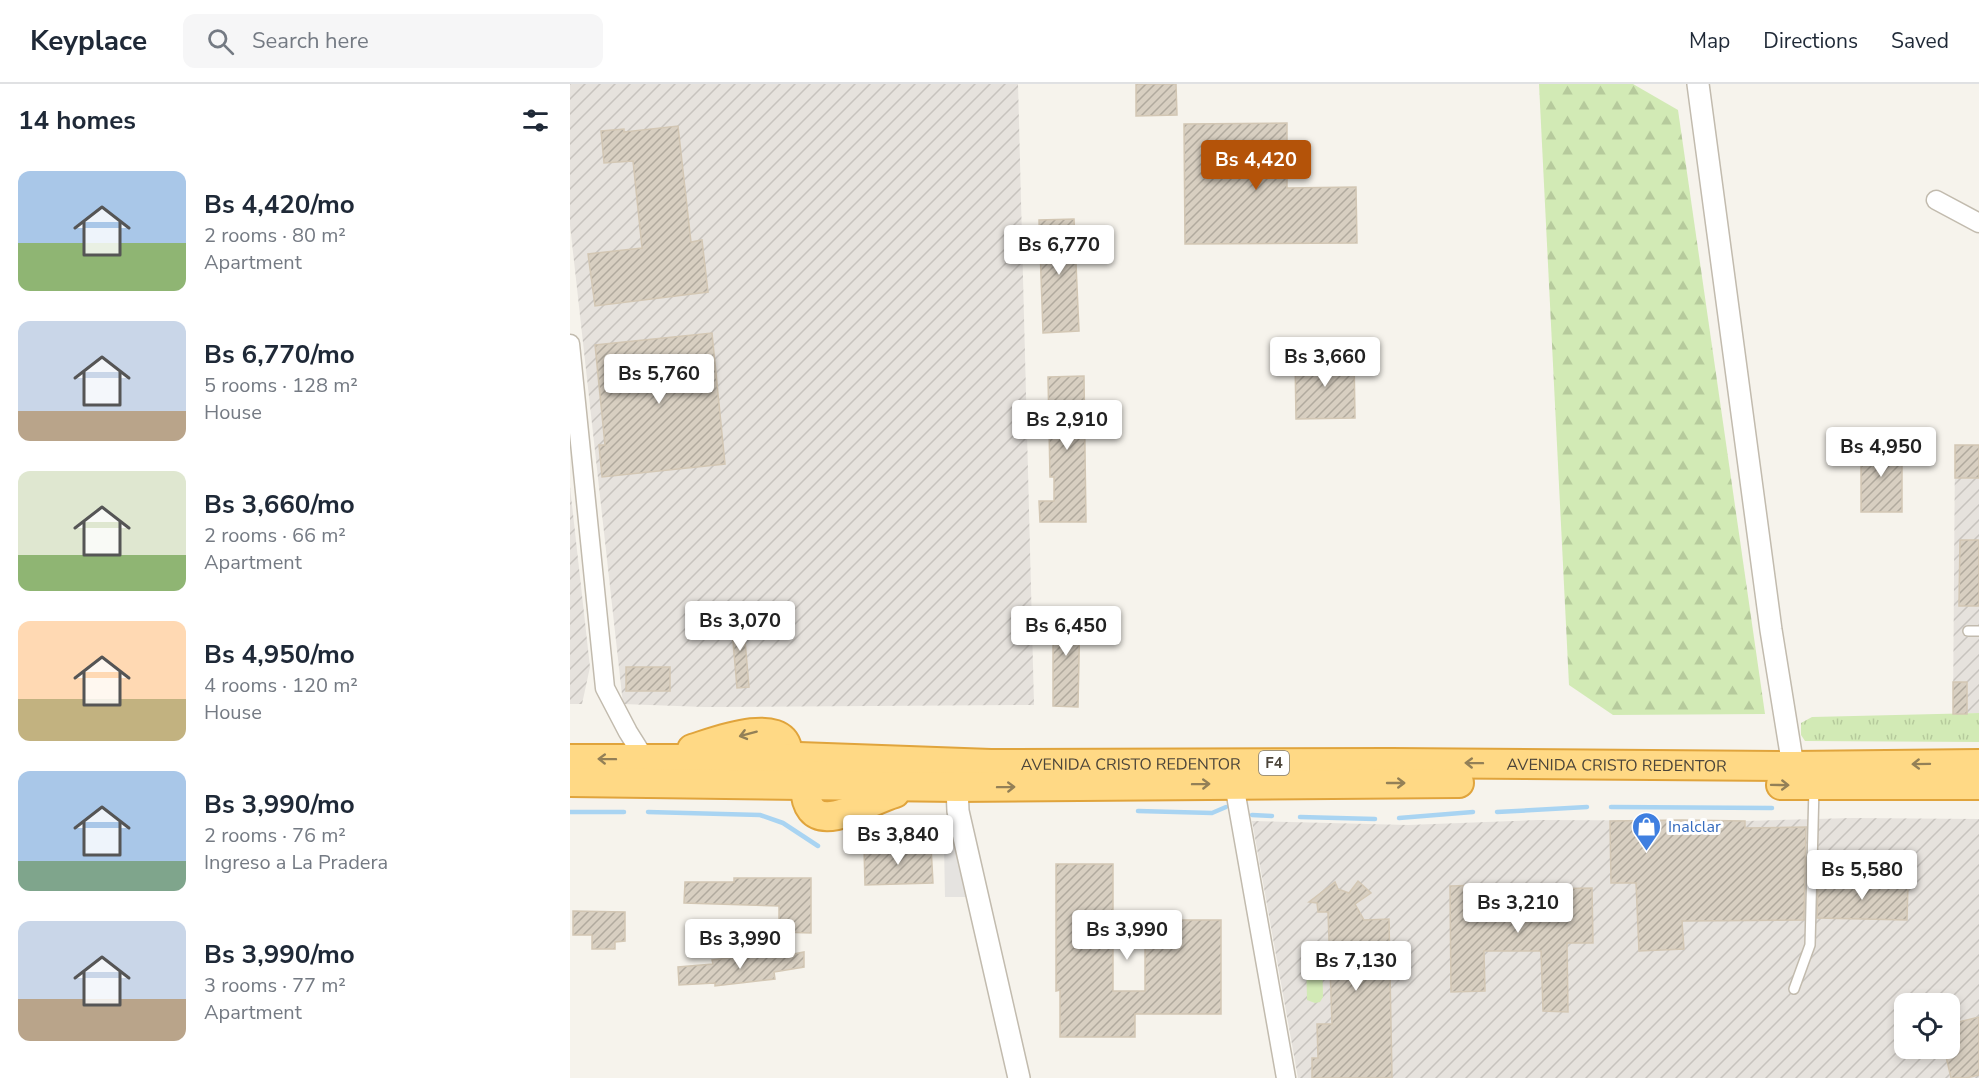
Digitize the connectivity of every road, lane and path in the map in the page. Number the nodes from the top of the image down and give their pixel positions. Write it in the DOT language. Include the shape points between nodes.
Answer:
graph roads {
  1 [pos="1698,84"];
  2 [pos="1936,200"];
  3 [pos="1979,223"];
  4 [pos="570,344"];
  5 [pos="1968,631"];
  6 [pos="1979,632"];
  7 [pos="570,759"];
  8 [pos="786,759"];
  9 [pos="991,764"];
  10 [pos="1979,764"];
  11 [pos="1793,766"];
  12 [pos="648,767"];
  13 [pos="570,782"];
  14 [pos="1234,784"];
  15 [pos="1979,785"];
  16 [pos="805,786"];
  17 [pos="1814,786"];
  18 [pos="957,787"];
  19 [pos="1794,989"];
  20 [pos="1019,1078"];
  21 [pos="1286,1078"];
  1 -- 11 [label="street"];
  2 -- 3 [label="street"];
  4 -- 12 [label="street" via="605,688"];
  5 -- 6 [label="lane"];
  12 -- 7 [label="highway, one-way"];
  8 -- 9 [label="highway, AVENIDA CRISTO REDENTOR / F4"];
  8 -- 12 [label="highway" via="777,775 692,776"];
  8 -- 12 [label="highway, one-way" via="787,748 780,737 758,731 692,748"];
  11 -- 9 [label="highway, AVENIDA CRISTO REDENTOR / F4, one-way"];
  9 -- 16 [label="highway" via="948,771 830,772 814,777"];
  10 -- 11 [label="highway, AVENIDA CRISTO REDENTOR / F4, one-way"];
  12 -- 13 [label="highway"];
  12 -- 16 [label="highway"];
  14 -- 17 [label="highway, AVENIDA CRISTO REDENTOR / F4, one-way"];
  18 -- 14 [label="highway, AVENIDA CRISTO REDENTOR / F4, one-way"];
  14 -- 21 [label="street"];
  15 -- 17 [label="highway, AVENIDA CRISTO REDENTOR / F4"];
  16 -- 18 [label="highway, AVENIDA CRISTO REDENTOR / F4" via="810,809 822,817 836,816 882,797 921,787"];
  17 -- 19 [label="lane" via="1810,945"];
  18 -- 20 [label="street" via="958,811"];
}
